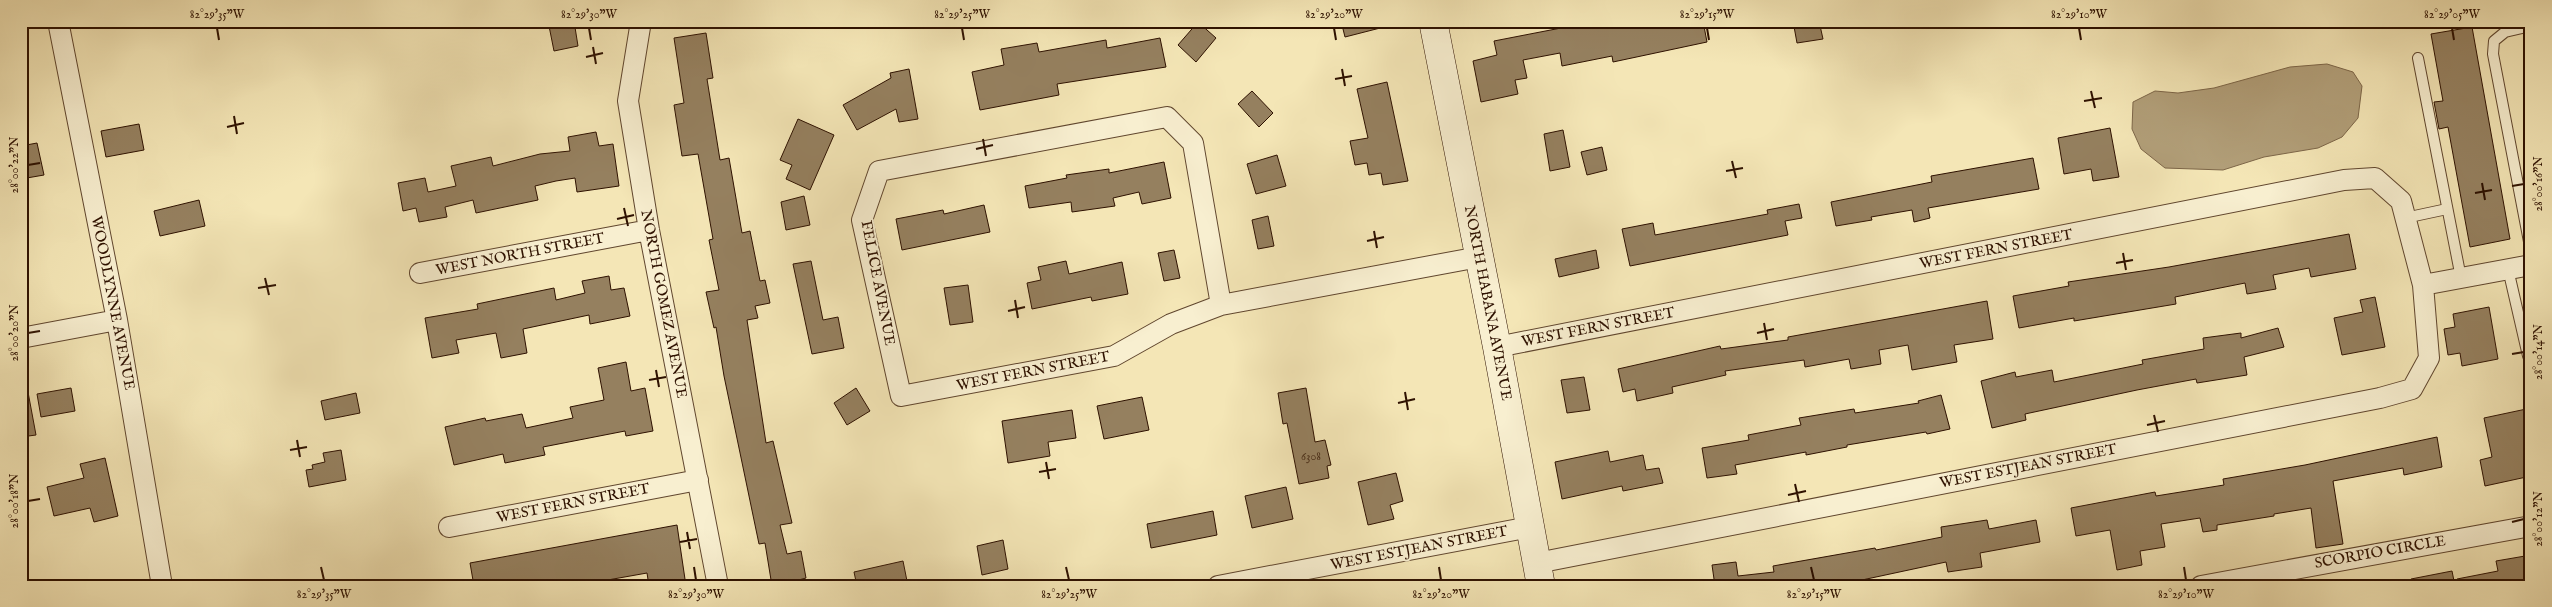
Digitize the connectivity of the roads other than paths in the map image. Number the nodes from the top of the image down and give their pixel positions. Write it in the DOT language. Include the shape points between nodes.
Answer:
graph roads {
  1 [pos="58,21"];
  2 [pos="641,21"];
  3 [pos="1433,21"];
  4 [pos="2531,26"];
  5 [pos="2418,58"];
  6 [pos="2447,209"];
  7 [pos="2405,218"];
  8 [pos="649,230"];
  9 [pos="2531,252"];
  10 [pos="1479,257"];
  11 [pos="2531,265"];
  12 [pos="2508,269"];
  13 [pos="420,273"];
  14 [pos="2461,278"];
  15 [pos="2423,285"];
  16 [pos="1221,305"];
  17 [pos="117,320"];
  18 [pos="21,338"];
  19 [pos="1497,347"];
  20 [pos="2531,359"];
  21 [pos="901,396"];
  22 [pos="698,480"];
  23 [pos="2531,526"];
  24 [pos="449,527"];
  25 [pos="1530,528"];
  26 [pos="1539,574"];
  27 [pos="162,586"];
  28 [pos="718,586"];
  29 [pos="1218,586"];
  30 [pos="2201,586"];
  1 -- 17 [label="street, WOODLYNNE AVENUE"];
  2 -- 8 [label="street, NORTH GOMEZ AVENUE" via="628,101"];
  3 -- 10 [label="street, NORTH HABANA AVENUE"];
  4 -- 9 [label="lane" via="2504,32 2494,41 2493,54"];
  5 -- 6 [label="lane"];
  6 -- 7 [label="lane"];
  6 -- 14 [label="lane"];
  7 -- 15 [label="street, WEST FERN STREET"];
  7 -- 19 [label="street, WEST FERN STREET" via="2401,201 2376,178 2344,180"];
  8 -- 13 [label="street, WEST NORTH STREET"];
  8 -- 22 [label="street, NORTH GOMEZ AVENUE"];
  10 -- 16 [label="street, WEST FERN STREET"];
  10 -- 19 [label="street, NORTH HABANA AVENUE"];
  11 -- 12 [label="street"];
  12 -- 14 [label="street"];
  12 -- 20 [label="lane" via="2521,330"];
  14 -- 15 [label="street"];
  15 -- 26 [label="street, WEST ESTJEAN STREET" via="2429,358 2412,389"];
  16 -- 21 [label="street, WEST FERN STREET" via="1171,324 1114,356"];
  16 -- 21 [label="street, FELICE AVENUE" via="1193,143 1167,117 878,171 862,220"];
  17 -- 18 [label="street"];
  17 -- 27 [label="street, WOODLYNNE AVENUE"];
  19 -- 25 [label="street, NORTH HABANA AVENUE"];
  22 -- 24 [label="street, WEST FERN STREET"];
  22 -- 28 [label="street, NORTH GOMEZ AVENUE"];
  23 -- 30 [label="street, SCORPIO CIRCLE"];
  25 -- 26 [label="street, NORTH HABANA AVENUE"];
  25 -- 29 [label="street, WEST ESTJEAN STREET"];
}
